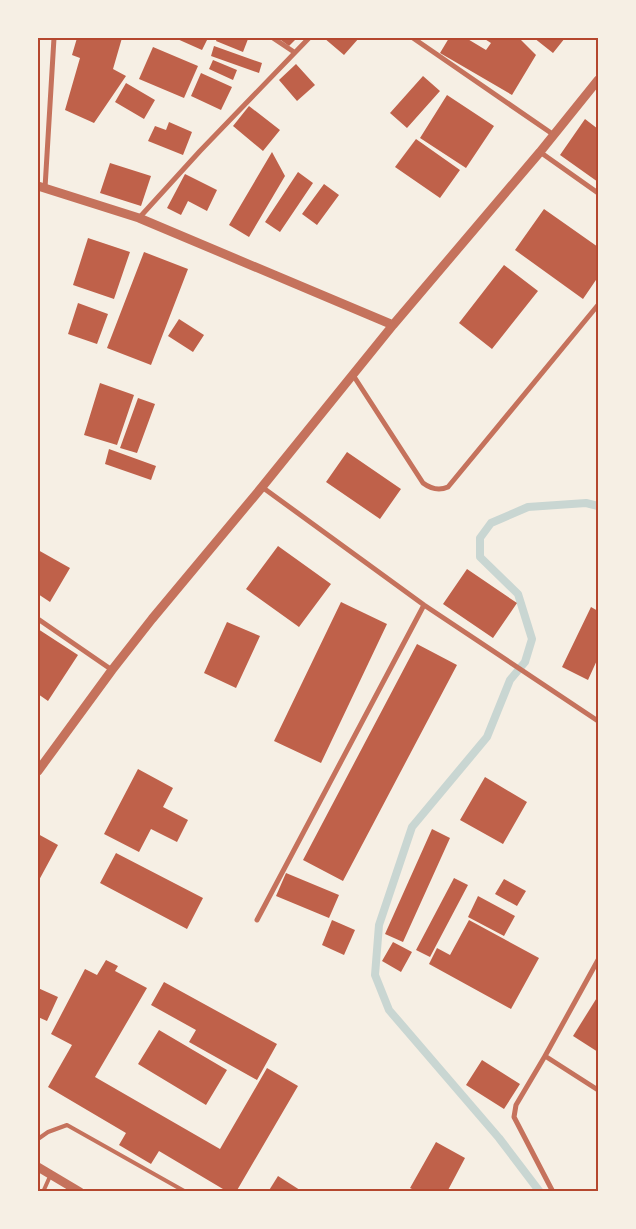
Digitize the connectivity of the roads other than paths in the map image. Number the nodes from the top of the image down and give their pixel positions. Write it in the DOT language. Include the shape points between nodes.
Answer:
graph roads {
  1 [pos="54,38"];
  2 [pos="273,38"];
  3 [pos="309,38"];
  4 [pos="413,38"];
  5 [pos="294,52"];
  6 [pos="598,80"];
  7 [pos="554,135"];
  8 [pos="540,152"];
  9 [pos="41,188"];
  10 [pos="598,193"];
  11 [pos="139,218"];
  12 [pos="598,305"];
  13 [pos="393,325"];
  14 [pos="353,375"];
  15 [pos="262,487"];
  16 [pos="424,604"];
  17 [pos="38,619"];
  18 [pos="112,670"];
  19 [pos="598,721"];
  20 [pos="41,759"];
  21 [pos="38,771"];
  22 [pos="257,920"];
  23 [pos="598,960"];
  24 [pos="545,1056"];
  25 [pos="598,1090"];
  26 [pos="38,1140"];
  27 [pos="38,1167"];
  28 [pos="51,1174"];
  29 [pos="43,1192"];
  30 [pos="80,1192"];
  31 [pos="186,1192"];
  32 [pos="553,1192"];
  1 -- 9 [label="street"];
  2 -- 5 [label="street"];
  3 -- 5 [label="street"];
  4 -- 7 [label="street"];
  5 -- 11 [label="street"];
  6 -- 7 [label="street"];
  7 -- 8 [label="street"];
  8 -- 10 [label="street"];
  8 -- 13 [label="street"];
  9 -- 11 [label="street"];
  11 -- 13 [label="street"];
  12 -- 14 [label="street" via="448,487 442,490 423,483"];
  13 -- 14 [label="street"];
  14 -- 15 [label="street"];
  15 -- 16 [label="street"];
  15 -- 18 [label="street"];
  16 -- 19 [label="street"];
  16 -- 22 [label="street"];
  17 -- 18 [label="street"];
  18 -- 20 [label="street"];
  20 -- 21 [label="street"];
  23 -- 24 [label="street"];
  24 -- 25 [label="street"];
  24 -- 32 [label="street" via="516,1104 514,1116"];
  26 -- 31 [label="lane" via="48,1132 67,1125"];
  27 -- 28 [label="street"];
  28 -- 29 [label="lane"];
  28 -- 30 [label="street"];
}
